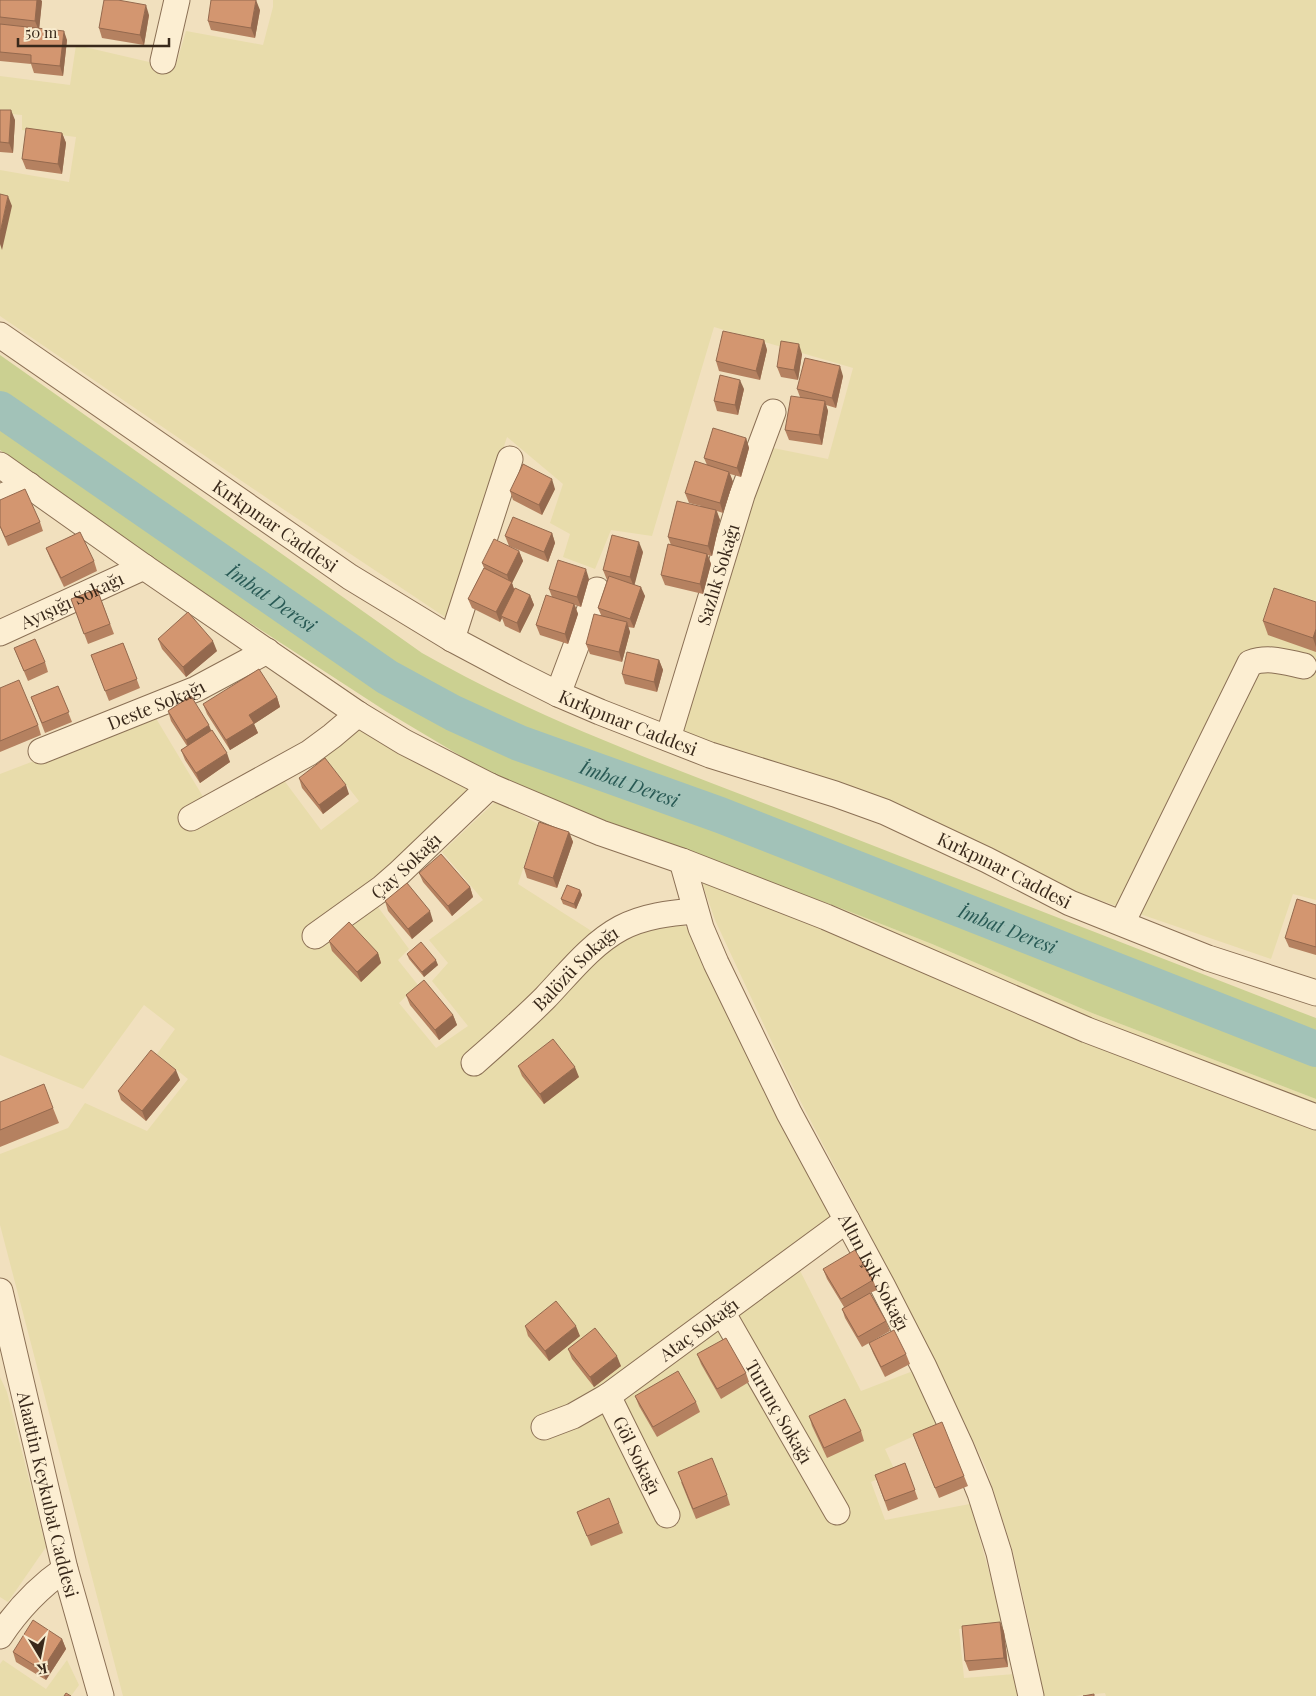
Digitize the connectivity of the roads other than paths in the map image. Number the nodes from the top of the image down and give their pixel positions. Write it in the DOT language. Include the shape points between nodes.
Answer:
graph roads {
  1 [pos="177,0"];
  2 [pos="163,61"];
  3 [pos="0,335"];
  4 [pos="773,412"];
  5 [pos="510,459"];
  6 [pos="0,465"];
  7 [pos="29,485"];
  8 [pos="0,498"];
  9 [pos="144,567"];
  10 [pos="597,590"];
  11 [pos="0,633"];
  12 [pos="452,639"];
  13 [pos="267,651"];
  14 [pos="1304,666"];
  15 [pos="558,694"];
  16 [pos="358,714"];
  17 [pos="668,738"];
  18 [pos="41,752"];
  19 [pos="490,786"];
  20 [pos="191,818"];
  21 [pos="682,861"];
  22 [pos="695,911"];
  23 [pos="1122,923"];
  24 [pos="315,936"];
  25 [pos="1316,993"];
  26 [pos="474,1063"];
  27 [pos="1316,1117"];
  28 [pos="847,1220"];
  29 [pos="0,1291"];
  30 [pos="722,1312"];
  31 [pos="5,1340"];
  32 [pos="608,1396"];
  33 [pos="544,1427"];
  34 [pos="837,1512"];
  35 [pos="667,1515"];
  36 [pos="65,1569"];
  37 [pos="0,1636"];
  38 [pos="101,1696"];
  39 [pos="1031,1696"];
  1 -- 2 [label="street"];
  3 -- 12 [label="street, Kırkpınar Caddesi" via="350,577"];
  4 -- 17 [label="street, Sazlık Sokağı" via="742,495"];
  5 -- 12 [label="street"];
  6 -- 7 [label="street"];
  7 -- 8 [label="street"];
  7 -- 9 [label="street"];
  9 -- 11 [label="street, Ayışığı Sokağı"];
  9 -- 13 [label="street"];
  10 -- 15 [label="street"];
  12 -- 15 [label="street, Kırkpınar Caddesi"];
  13 -- 16 [label="street"];
  13 -- 18 [label="street, Deste Sokağı" via="196,689"];
  14 -- 23 [label="street" via="1274,659 1250,663"];
  15 -- 17 [label="street, Kırkpınar Caddesi"];
  16 -- 19 [label="street" via="404,742"];
  16 -- 20 [label="street" via="309,753"];
  17 -- 23 [label="street, Kırkpınar Caddesi" via="710,755 885,812 1070,903"];
  19 -- 21 [label="street" via="601,833"];
  19 -- 24 [label="street, Çay Sokağı" via="398,874"];
  21 -- 22 [label="street, Altın Işık Sokağı"];
  21 -- 27 [label="street" via="826,917 1088,1030"];
  22 -- 26 [label="street, Balözü Sokağı" via="655,916 620,928 599,944 525,1018"];
  22 -- 28 [label="street, Altın Işık Sokağı" via="716,963"];
  23 -- 25 [label="street, Kırkpınar Caddesi" via="1208,958"];
  28 -- 30 [label="street, Ataç Sokağı"];
  28 -- 39 [label="street, Altın Işık Sokağı" via="924,1367 980,1493 999,1552"];
  29 -- 31 [label="street, Alaattin Keykubat Caddesi"];
  30 -- 32 [label="street, Ataç Sokağı"];
  30 -- 34 [label="street, Turunç Sokağı"];
  31 -- 36 [label="street, Alaattin Keykubat Caddesi"];
  32 -- 33 [label="street, Ataç Sokağı" via="573,1416"];
  32 -- 35 [label="street, Göl Sokağı"];
  36 -- 37 [label="street" via="32,1596"];
  36 -- 38 [label="street, Alaattin Keykubat Caddesi"];
}
